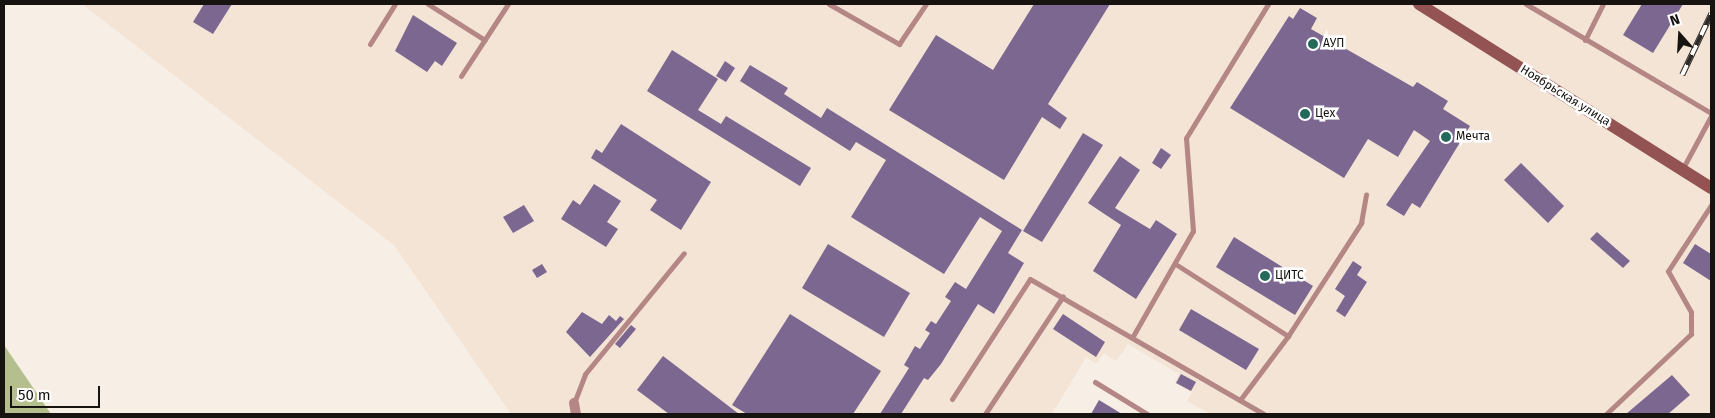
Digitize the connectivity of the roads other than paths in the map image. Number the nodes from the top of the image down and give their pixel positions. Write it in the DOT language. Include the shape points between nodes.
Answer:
graph roads {
  1 [pos="396,4"];
  2 [pos="428,4"];
  3 [pos="508,4"];
  4 [pos="829,4"];
  5 [pos="926,4"];
  6 [pos="1268,4"];
  7 [pos="1419,4"];
  8 [pos="1526,4"];
  9 [pos="1603,4"];
  10 [pos="485,40"];
  11 [pos="1585,40"];
  12 [pos="370,44"];
  13 [pos="461,76"];
  14 [pos="1711,115"];
  15 [pos="1682,169"];
  16 [pos="1711,188"];
  17 [pos="1366,194"];
  18 [pos="1711,204"];
  19 [pos="684,253"];
  20 [pos="1177,265"];
  21 [pos="1063,296"];
  22 [pos="1134,336"];
  23 [pos="1288,336"];
  24 [pos="1095,382"];
  25 [pos="952,399"];
  26 [pos="1240,400"];
  27 [pos="574,403"];
  28 [pos="576,414"];
  29 [pos="985,414"];
  30 [pos="1147,414"];
  31 [pos="1264,414"];
  32 [pos="1606,414"];
  1 -- 12 [label="lane"];
  2 -- 10 [label="lane"];
  3 -- 10 [label="lane"];
  4 -- 5 [label="lane" via="899,44"];
  6 -- 20 [label="lane" via="1186,138 1193,230"];
  7 -- 15 [label="main road, Ноябрьская улица"];
  8 -- 11 [label="lane"];
  9 -- 11 [label="lane"];
  10 -- 13 [label="lane"];
  11 -- 14 [label="lane"];
  14 -- 15 [label="lane"];
  15 -- 16 [label="main road, Ноябрьская улица"];
  17 -- 23 [label="lane" via="1360,223"];
  18 -- 32 [label="lane" via="1668,271 1691,312 1691,334"];
  19 -- 27 [label="lane" via="585,374"];
  20 -- 22 [label="lane"];
  20 -- 23 [label="lane"];
  21 -- 22 [label="lane"];
  21 -- 25 [label="lane" via="1030,279"];
  21 -- 29 [label="lane"];
  22 -- 26 [label="lane"];
  23 -- 26 [label="lane"];
  24 -- 30 [label="lane"];
  26 -- 31 [label="lane"];
  27 -- 28 [label="street"];
}
